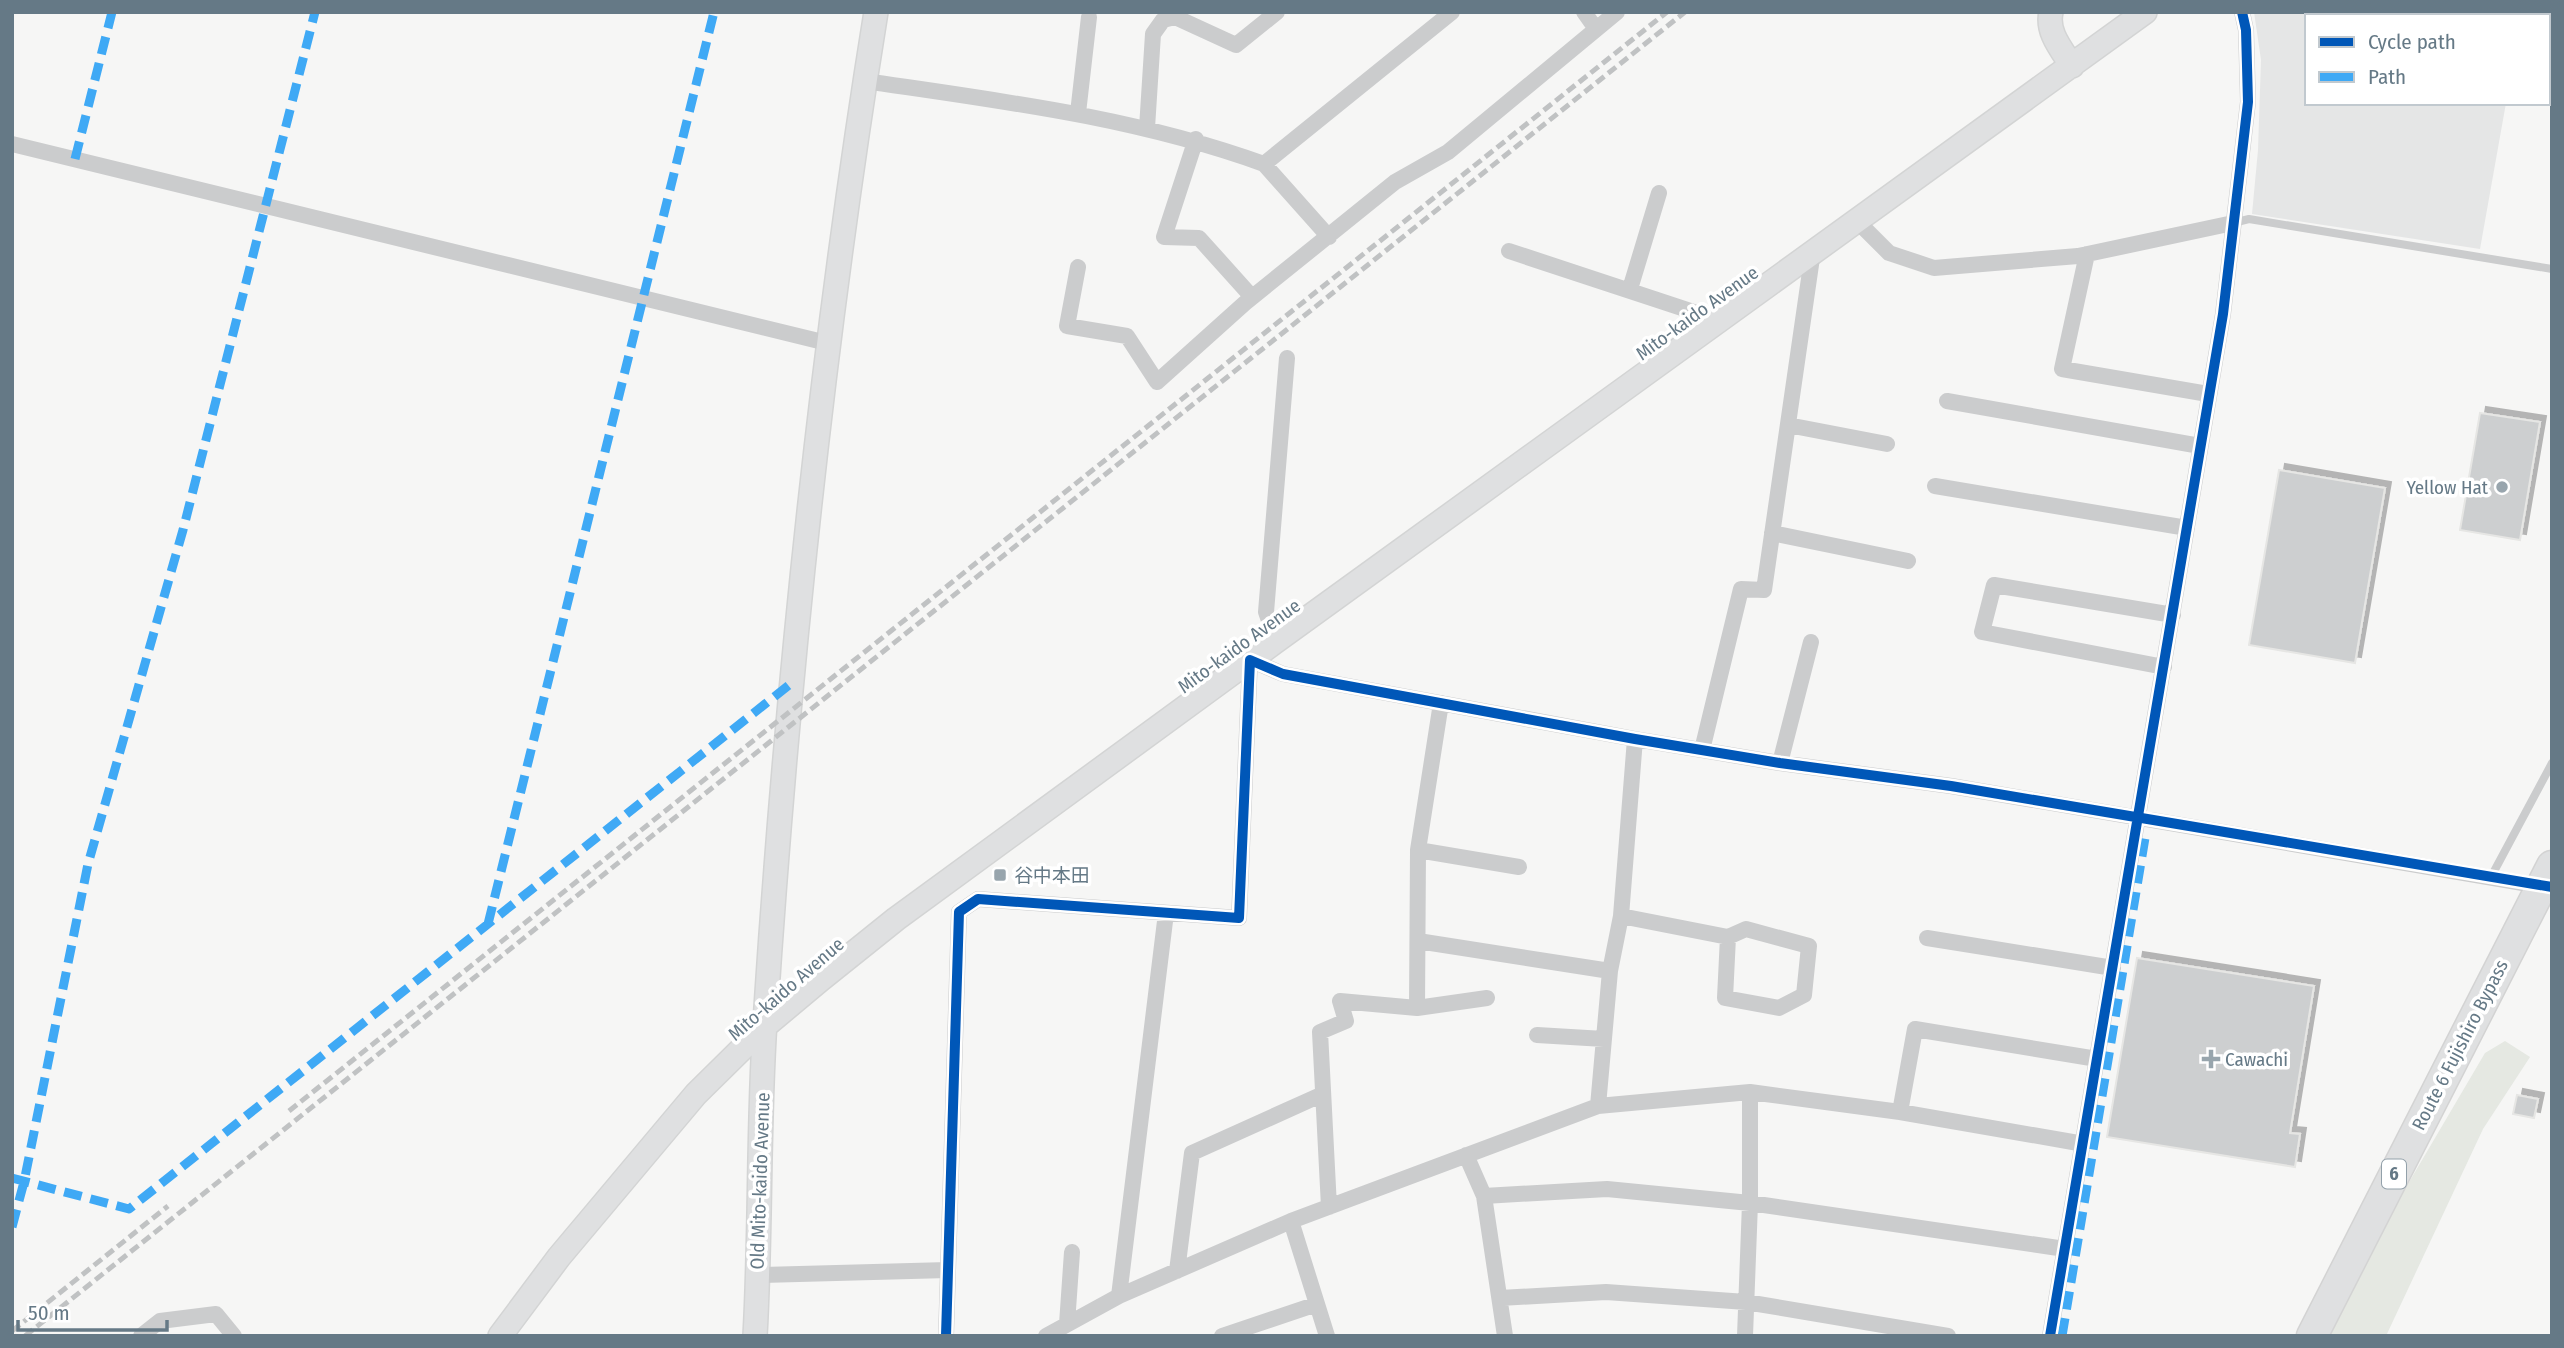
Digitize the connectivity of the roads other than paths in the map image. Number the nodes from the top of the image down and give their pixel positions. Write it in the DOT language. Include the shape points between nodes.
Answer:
graph roads {
  1 [pos="876,12"];
  2 [pos="1277,12"];
  3 [pos="1452,12"];
  4 [pos="1584,12"];
  5 [pos="1617,12"];
  6 [pos="2050,12"];
  7 [pos="2145,12"];
  8 [pos="2242,12"];
  9 [pos="1163,16"];
  10 [pos="1089,17"];
  11 [pos="1596,29"];
  12 [pos="2072,66"];
  13 [pos="865,81"];
  14 [pos="1079,113"];
  15 [pos="1147,128"];
  16 [pos="1196,139"];
  17 [pos="12,144"];
  18 [pos="1264,163"];
  19 [pos="1659,193"];
  20 [pos="1856,219"];
  21 [pos="2233,223"];
  22 [pos="1329,237"];
  23 [pos="1508,251"];
  24 [pos="1813,251"];
  25 [pos="2087,254"];
  26 [pos="1078,267"];
  27 [pos="2552,269"];
  28 [pos="1630,289"];
  29 [pos="1252,297"];
  30 [pos="1718,320"];
  31 [pos="827,343"];
  32 [pos="1287,358"];
  33 [pos="2208,394"];
  34 [pos="1947,401"];
  35 [pos="1788,425"];
  36 [pos="1887,444"];
  37 [pos="2200,446"];
  38 [pos="1935,486"];
  39 [pos="2187,528"];
  40 [pos="1772,533"];
  41 [pos="1908,561"];
  42 [pos="2173,615"];
  43 [pos="1276,641"];
  44 [pos="1811,642"];
  45 [pos="1250,660"];
  46 [pos="2164,667"];
  47 [pos="1441,703"];
  48 [pos="1635,739"];
  49 [pos="1702,750"];
  50 [pos="1780,763"];
  51 [pos="2552,763"];
  52 [pos="2139,818"];
  53 [pos="1418,850"];
  54 [pos="1519,867"];
  55 [pos="2490,878"];
  56 [pos="2548,880"];
  57 [pos="948,881"];
  58 [pos="969,905"];
  59 [pos="1166,913"];
  60 [pos="1621,916"];
  61 [pos="1728,937"];
  62 [pos="1927,938"];
  63 [pos="1418,941"];
  64 [pos="2113,968"];
  65 [pos="1610,971"];
  66 [pos="1487,998"];
  67 [pos="1417,1008"];
  68 [pos="765,1026"];
  69 [pos="1537,1035"];
  70 [pos="1604,1039"];
  71 [pos="2097,1059"];
  72 [pos="1750,1092"];
  73 [pos="1323,1094"];
  74 [pos="1598,1106"];
  75 [pos="1900,1112"];
  76 [pos="2084,1144"];
  77 [pos="1466,1154"];
  78 [pos="1484,1196"];
  79 [pos="1750,1203"];
  80 [pos="1329,1207"];
  81 [pos="1291,1221"];
  82 [pos="2065,1249"];
  83 [pos="1072,1252"];
  84 [pos="948,1270"];
  85 [pos="1177,1271"];
  86 [pos="758,1275"];
  87 [pos="1119,1296"];
  88 [pos="1500,1298"];
  89 [pos="1746,1301"];
  90 [pos="1317,1304"];
  91 [pos="1067,1324"];
  92 [pos="167,1328"];
  93 [pos="141,1336"];
  94 [pos="233,1336"];
  95 [pos="500,1336"];
  96 [pos="755,1336"];
  97 [pos="946,1336"];
  98 [pos="1046,1336"];
  99 [pos="1222,1336"];
  100 [pos="1327,1336"];
  101 [pos="1505,1336"];
  102 [pos="1745,1336"];
  103 [pos="1948,1336"];
  104 [pos="2050,1336"];
  105 [pos="2312,1336"];
  1 -- 13 [label="main road, Old Mito-kaido Avenue"];
  2 -- 9 [label="street" via="1236,45 1175,17"];
  3 -- 18 [label="street"];
  4 -- 11 [label="street"];
  5 -- 11 [label="street"];
  6 -- 12 [label="main road" via="2052,34"];
  7 -- 12 [label="main road, Mito-kaido Avenue"];
  8 -- 21 [label="street" via="2248,103"];
  9 -- 15 [label="street" via="1153,34"];
  10 -- 14 [label="street"];
  11 -- 22 [label="street" via="1448,152 1395,182"];
  12 -- 20 [label="main road, Mito-kaido Avenue"];
  13 -- 14 [label="street"];
  13 -- 31 [label="main road, Old Mito-kaido Avenue"];
  14 -- 15 [label="street"];
  15 -- 16 [label="street"];
  16 -- 18 [label="street"];
  16 -- 29 [label="street" via="1164,237 1199,238"];
  17 -- 31 [label="street"];
  18 -- 22 [label="street"];
  19 -- 28 [label="street"];
  20 -- 24 [label="main road, Mito-kaido Avenue"];
  20 -- 25 [label="street" via="1889,253 1934,268"];
  21 -- 25 [label="street"];
  21 -- 27 [label="lane" via="2249,219"];
  21 -- 33 [label="street"];
  22 -- 29 [label="street"];
  23 -- 28 [label="street"];
  24 -- 30 [label="main road, Mito-kaido Avenue"];
  24 -- 35 [label="street"];
  25 -- 33 [label="street" via="2062,369"];
  26 -- 29 [label="street" via="1067,326 1127,336 1157,382"];
  28 -- 30 [label="street"];
  30 -- 43 [label="main road, Mito-kaido Avenue"];
  31 -- 68 [label="main road, Old Mito-kaido Avenue" via="789,685"];
  32 -- 43 [label="street" via="1266,612"];
  33 -- 37 [label="street"];
  34 -- 37 [label="street"];
  35 -- 36 [label="street"];
  35 -- 40 [label="street"];
  37 -- 39 [label="street"];
  38 -- 39 [label="street"];
  39 -- 42 [label="street"];
  40 -- 41 [label="street"];
  40 -- 49 [label="street" via="1764,590 1741,589"];
  42 -- 46 [label="street"];
  42 -- 46 [label="street" via="1994,585 1982,632"];
  43 -- 45 [label="main road, Mito-kaido Avenue"];
  44 -- 50 [label="street"];
  45 -- 47 [label="street" via="1283,674"];
  45 -- 57 [label="main road, Mito-kaido Avenue"];
  45 -- 59 [label="street" via="1239,918"];
  46 -- 52 [label="street"];
  47 -- 48 [label="street"];
  47 -- 53 [label="street"];
  48 -- 49 [label="street"];
  48 -- 60 [label="street"];
  49 -- 50 [label="street"];
  50 -- 52 [label="street"];
  51 -- 55 [label="lane"];
  52 -- 55 [label="street"];
  52 -- 64 [label="street"];
  53 -- 54 [label="street"];
  53 -- 63 [label="street"];
  55 -- 56 [label="street"];
  56 -- 105 [label="highway, Route 6 Fujishiro Bypass / 6"];
  57 -- 58 [label="street"];
  57 -- 68 [label="main road, Mito-kaido Avenue"];
  58 -- 59 [label="street" via="978,899"];
  58 -- 84 [label="street" via="959,912"];
  59 -- 87 [label="street"];
  60 -- 61 [label="street"];
  60 -- 65 [label="street"];
  61 -- 61 [label="street" via="1725,998 1779,1008 1804,995 1809,946 1746,929"];
  62 -- 64 [label="street"];
  63 -- 65 [label="street"];
  63 -- 67 [label="street"];
  64 -- 71 [label="street"];
  65 -- 70 [label="street"];
  66 -- 67 [label="street"];
  67 -- 73 [label="street" via="1340,1001 1346,1021 1320,1032"];
  68 -- 86 [label="main road, Old Mito-kaido Avenue"];
  68 -- 95 [label="main road, Mito-kaido Avenue" via="696,1094 632,1168"];
  69 -- 70 [label="street"];
  70 -- 74 [label="street"];
  71 -- 75 [label="street" via="1916,1029"];
  71 -- 76 [label="street"];
  72 -- 74 [label="street"];
  72 -- 75 [label="street"];
  72 -- 79 [label="street"];
  73 -- 80 [label="street"];
  73 -- 85 [label="street" via="1192,1153"];
  74 -- 77 [label="street"];
  75 -- 76 [label="street"];
  76 -- 82 [label="street"];
  77 -- 78 [label="street"];
  77 -- 80 [label="street"];
  78 -- 79 [label="street" via="1607,1189"];
  78 -- 88 [label="street"];
  79 -- 82 [label="street"];
  79 -- 89 [label="street"];
  80 -- 81 [label="street"];
  81 -- 85 [label="street"];
  81 -- 90 [label="street"];
  82 -- 104 [label="street"];
  83 -- 91 [label="street"];
  84 -- 86 [label="street"];
  84 -- 97 [label="street"];
  85 -- 87 [label="street"];
  86 -- 96 [label="main road, Old Mito-kaido Avenue"];
  87 -- 91 [label="street"];
  88 -- 89 [label="street" via="1606,1292"];
  88 -- 101 [label="street"];
  89 -- 102 [label="street"];
  89 -- 103 [label="street"];
  90 -- 99 [label="street"];
  90 -- 100 [label="street"];
  91 -- 98 [label="street"];
  92 -- 93 [label="street" via="160,1321"];
  92 -- 94 [label="street" via="216,1314"];
}
